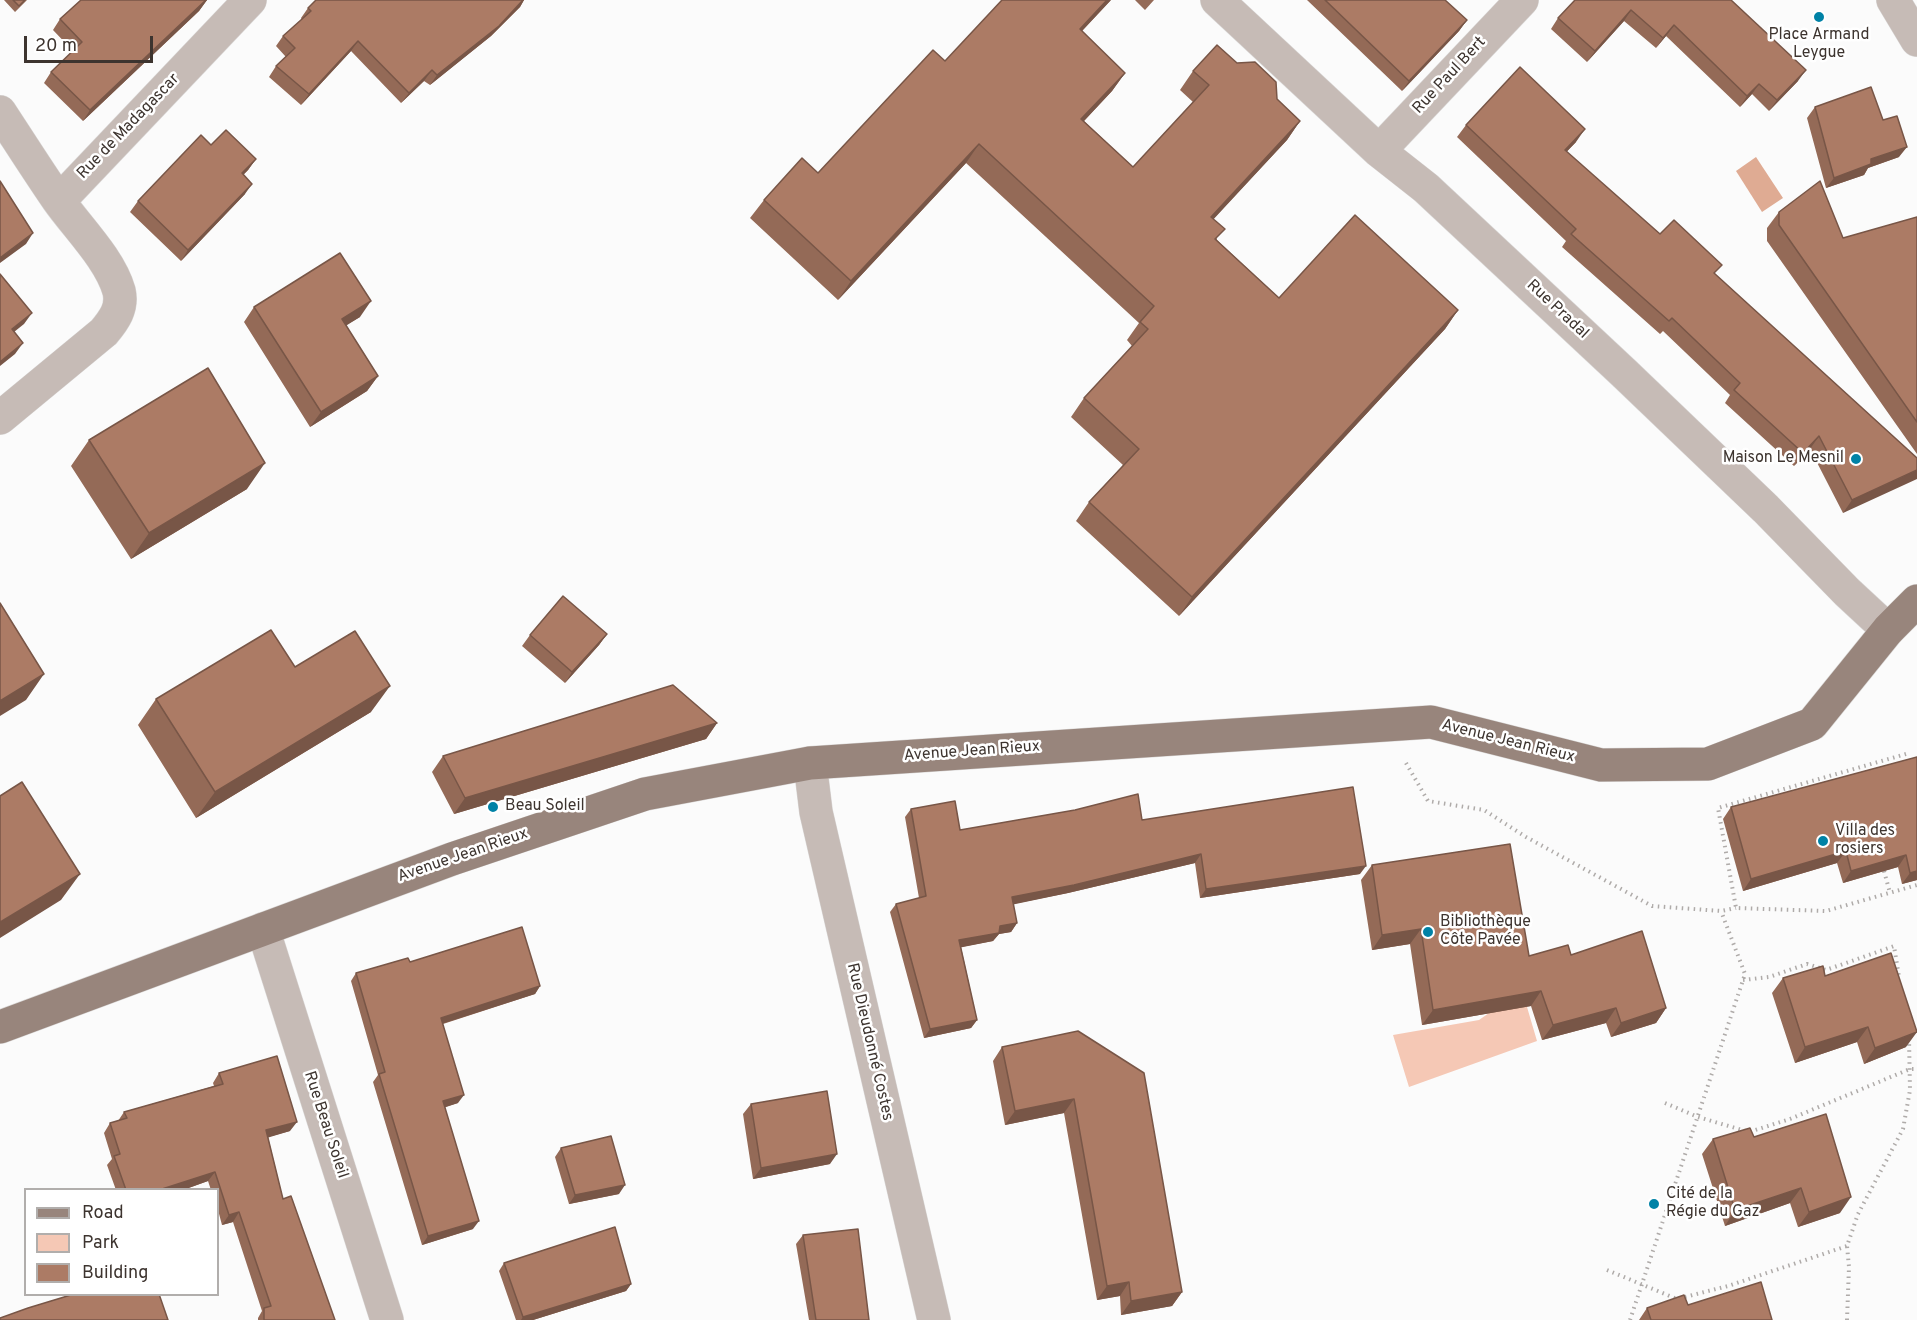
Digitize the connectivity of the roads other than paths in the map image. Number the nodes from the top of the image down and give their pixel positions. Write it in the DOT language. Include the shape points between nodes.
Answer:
graph roads {
  1 [pos="250,0"];
  2 [pos="1217,0"];
  3 [pos="1522,0"];
  4 [pos="1893,0"];
  5 [pos="1917,40"];
  6 [pos="0,112"];
  7 [pos="1379,151"];
  8 [pos="59,201"];
  9 [pos="0,418"];
  10 [pos="1917,601"];
  11 [pos="1888,630"];
  12 [pos="810,762"];
  13 [pos="263,929"];
  14 [pos="0,1027"];
  15 [pos="387,1320"];
  16 [pos="934,1320"];
  1 -- 8 [label="street, Rue de Madagascar"];
  2 -- 7 [label="street, Rue Pradal"];
  3 -- 7 [label="street, Rue Paul Bert"];
  4 -- 5 [label="street"];
  6 -- 8 [label="street"];
  7 -- 11 [label="street, Rue Pradal" via="1426,188 1624,372"];
  8 -- 9 [label="street" via="106,266 119,292 120,306 104,333"];
  10 -- 11 [label="main road, Avenue Jean Rieux"];
  11 -- 12 [label="main road, Avenue Jean Rieux" via="1812,724 1708,764 1601,765 1431,723"];
  12 -- 13 [label="main road, Avenue Jean Rieux" via="645,794 481,848"];
  12 -- 16 [label="street, Rue Dieudonné Costes" via="816,812"];
  13 -- 14 [label="main road, Avenue Jean Rieux"];
  13 -- 15 [label="street, Rue Beau Soleil"];
}
